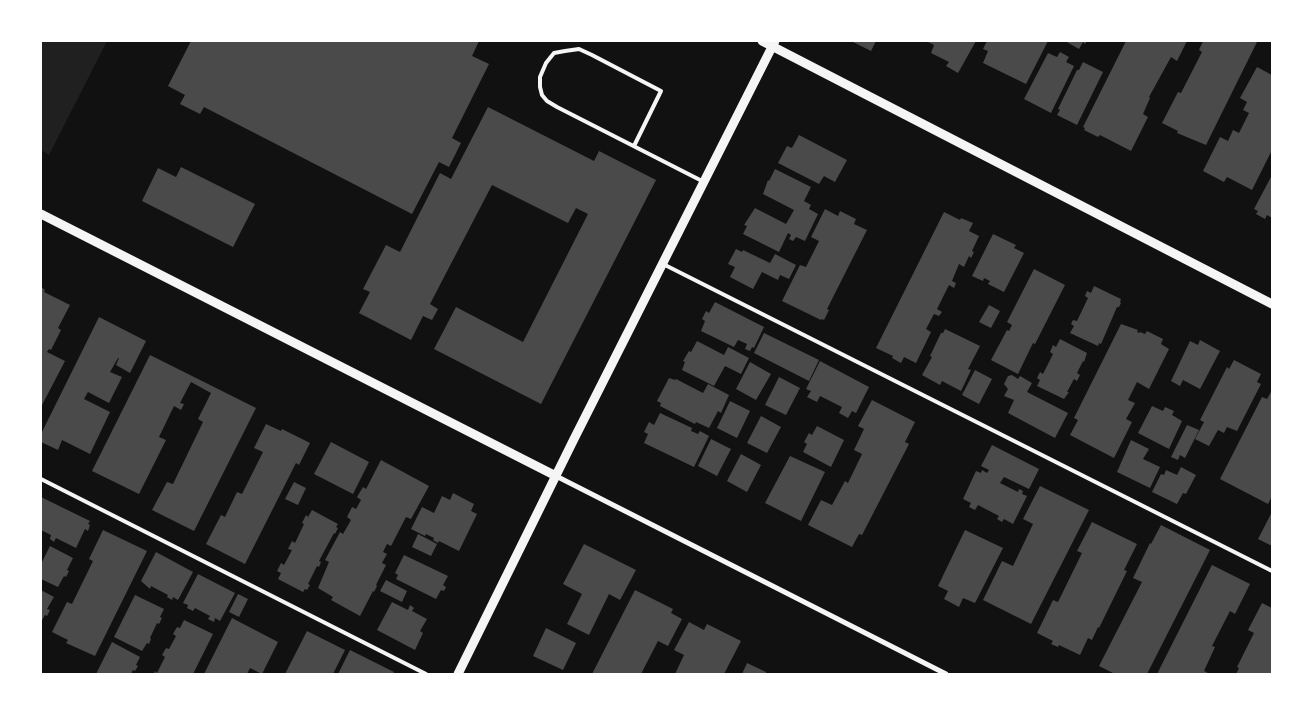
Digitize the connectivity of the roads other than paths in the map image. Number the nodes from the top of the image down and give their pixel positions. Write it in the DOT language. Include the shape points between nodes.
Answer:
graph roads {
  1 [pos="762,41"];
  2 [pos="774,44"];
  3 [pos="634,146"];
  4 [pos="704,182"];
  5 [pos="41,214"];
  6 [pos="663,264"];
  7 [pos="1272,304"];
  8 [pos="556,476"];
  9 [pos="41,479"];
  10 [pos="1272,571"];
  11 [pos="426,674"];
  12 [pos="458,674"];
  13 [pos="946,674"];
  1 -- 2 [label="street"];
  2 -- 4 [label="street"];
  2 -- 7 [label="street"];
  3 -- 3 [label="lane" via="547,101 542,95 540,77 554,53 579,50 661,91"];
  3 -- 4 [label="lane"];
  4 -- 6 [label="street"];
  5 -- 8 [label="street"];
  6 -- 8 [label="street"];
  6 -- 10 [label="lane"];
  8 -- 12 [label="street"];
  8 -- 13 [label="street"];
  9 -- 11 [label="lane"];
}
